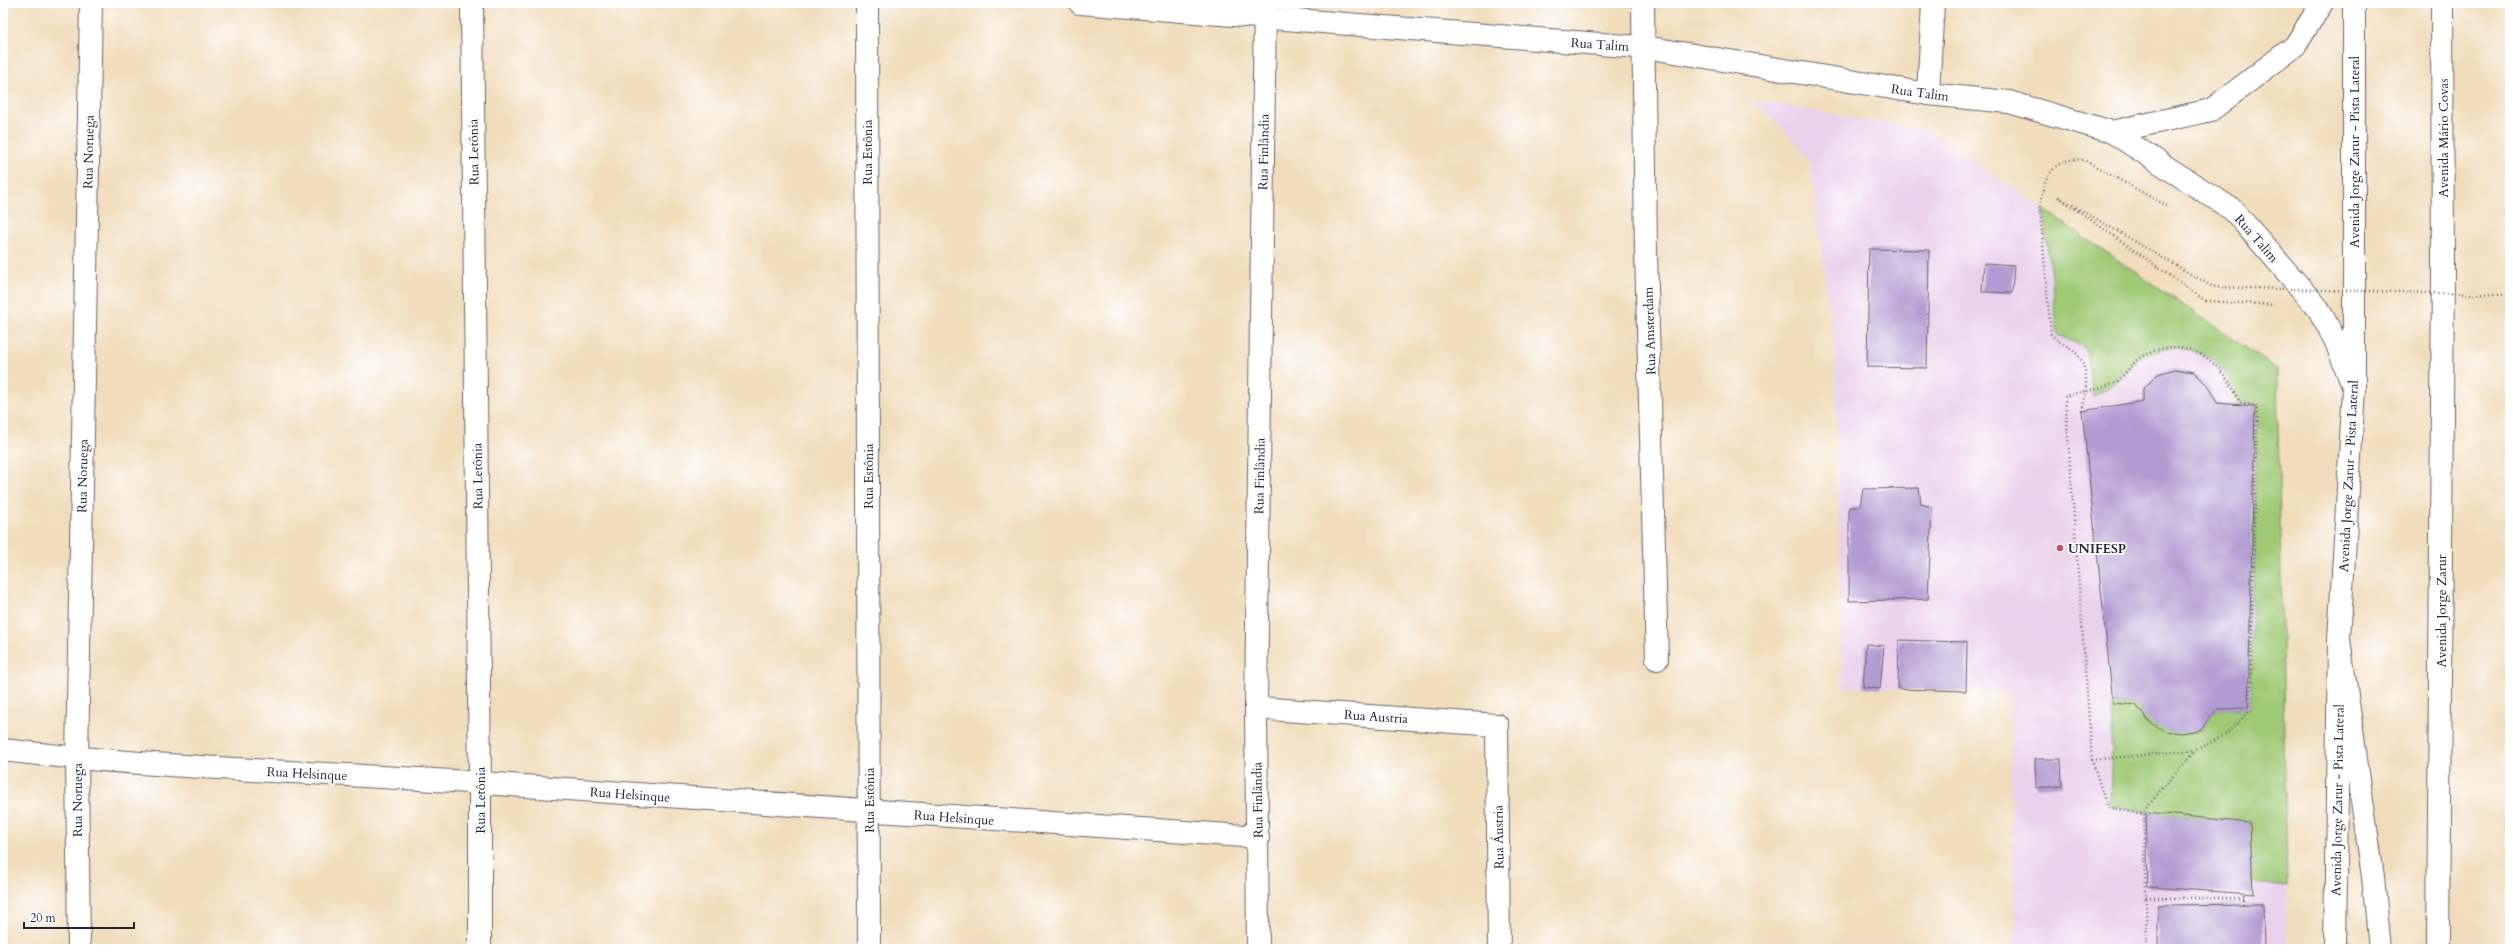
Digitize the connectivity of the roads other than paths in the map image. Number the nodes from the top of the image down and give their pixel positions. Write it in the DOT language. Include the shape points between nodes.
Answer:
graph roads {
  1 [pos="91,3"];
  2 [pos="472,3"];
  3 [pos="867,3"];
  4 [pos="1080,3"];
  5 [pos="1644,3"];
  6 [pos="1933,3"];
  7 [pos="2322,3"];
  8 [pos="2354,3"];
  9 [pos="2442,3"];
  10 [pos="1265,11"];
  11 [pos="1642,47"];
  12 [pos="1928,94"];
  13 [pos="2112,132"];
  14 [pos="2443,272"];
  15 [pos="2354,389"];
  16 [pos="2338,640"];
  17 [pos="1657,659"];
  18 [pos="1256,708"];
  19 [pos="1497,724"];
  20 [pos="3,750"];
  21 [pos="77,759"];
  22 [pos="480,783"];
  23 [pos="870,812"];
  24 [pos="1258,837"];
  25 [pos="79,949"];
  26 [pos="480,949"];
  27 [pos="869,949"];
  28 [pos="1258,949"];
  29 [pos="1499,949"];
  30 [pos="2335,949"];
  31 [pos="2380,949"];
  32 [pos="2438,949"];
  1 -- 21 [label="main road, Rua Noruega"];
  2 -- 22 [label="main road, Rua Letônia"];
  3 -- 23 [label="main road, Rua Estônia"];
  4 -- 10 [label="main road, Rua Talim"];
  5 -- 11 [label="main road, Rua Amsterdam"];
  6 -- 12 [label="main road"];
  7 -- 13 [label="main road, Rua Talim" via="2296,46 2211,110"];
  8 -- 15 [label="main road, Avenida Jorge Zarur - Pista Lateral"];
  9 -- 14 [label="main road, Avenida Mário Covas"];
  10 -- 11 [label="main road, Rua Talim"];
  10 -- 18 [label="main road, Rua Finlândia"];
  11 -- 12 [label="main road, Rua Talim"];
  11 -- 17 [label="main road, Rua Amsterdam"];
  12 -- 13 [label="main road, Rua Talim" via="2009,102"];
  13 -- 15 [label="main road, Rua Talim" via="2232,210 2318,308 2336,342"];
  14 -- 32 [label="main road, Avenida Jorge Zarur"];
  15 -- 16 [label="main road, Avenida Jorge Zarur - Pista Lateral"];
  16 -- 30 [label="main road, Avenida Jorge Zarur - Pista Lateral"];
  16 -- 31 [label="main road" via="2373,876"];
  18 -- 19 [label="main road, Rua Austria"];
  18 -- 24 [label="main road, Rua Finlândia"];
  19 -- 29 [label="main road, Rua Áustria"];
  20 -- 21 [label="main road, Rua Helsinque"];
  21 -- 22 [label="main road, Rua Helsinque"];
  21 -- 25 [label="main road, Rua Noruega"];
  22 -- 23 [label="main road, Rua Helsinque"];
  22 -- 26 [label="main road, Rua Letônia"];
  23 -- 24 [label="main road, Rua Helsinque"];
  23 -- 27 [label="main road, Rua Estônia"];
  24 -- 28 [label="main road, Rua Finlândia"];
}
